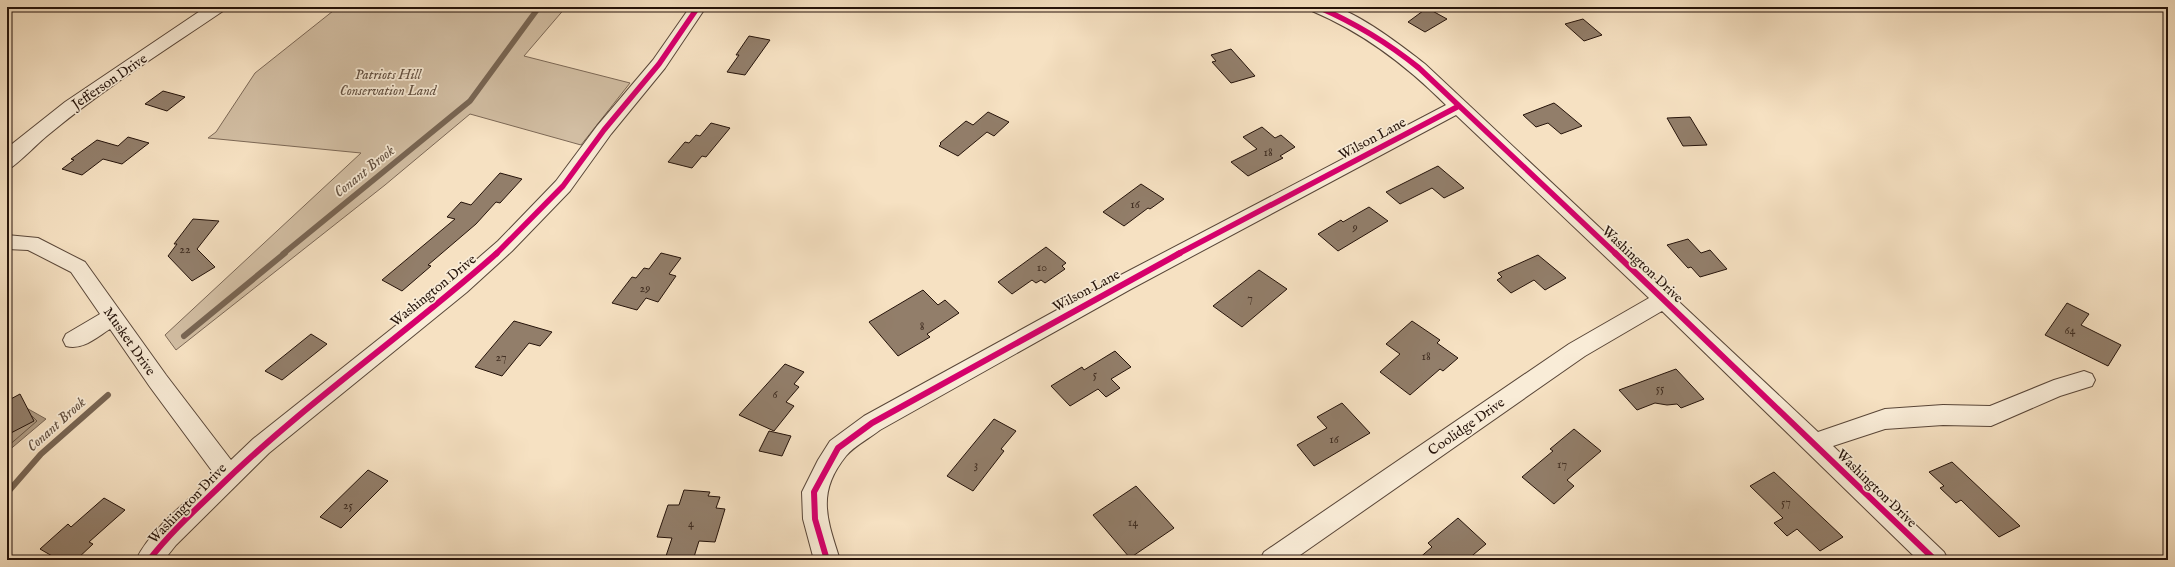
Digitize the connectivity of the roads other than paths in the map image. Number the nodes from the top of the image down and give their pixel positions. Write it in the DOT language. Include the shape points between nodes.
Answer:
graph roads {
  1 [pos="217,7"];
  2 [pos="698,7"];
  3 [pos="1318,7"];
  4 [pos="1457,107"];
  5 [pos="7,163"];
  6 [pos="7,242"];
  7 [pos="1664,300"];
  8 [pos="113,317"];
  9 [pos="74,340"];
  10 [pos="2084,380"];
  11 [pos="1814,442"];
  12 [pos="231,475"];
  13 [pos="149,560"];
  14 [pos="827,560"];
  15 [pos="1273,560"];
  16 [pos="1935,560"];
  1 -- 5 [label="street, Jefferson Drive" via="72,106 19,149"];
  2 -- 12 [label="street, Washington Drive" via="659,64 604,130 563,186 505,246 460,286 261,446"];
  3 -- 4 [label="street, Washington Drive" via="1361,28 1400,53"];
  4 -- 7 [label="street, Washington Drive" via="1489,134"];
  4 -- 14 [label="street, Wilson Lane" via="1124,283 872,423 838,448 814,492 815,519"];
  6 -- 8 [label="street, Musket Drive" via="31,243 78,267"];
  7 -- 11 [label="street, Washington Drive"];
  7 -- 15 [label="street, Coolidge Drive" via="1577,350"];
  8 -- 9 [label="street"];
  8 -- 12 [label="street, Musket Drive" via="218,461"];
  10 -- 11 [label="street" via="2054,389 1991,416 1943,415 1885,420"];
  11 -- 16 [label="street, Washington Drive"];
  12 -- 13 [label="street, Washington Drive" via="167,537"];
}
